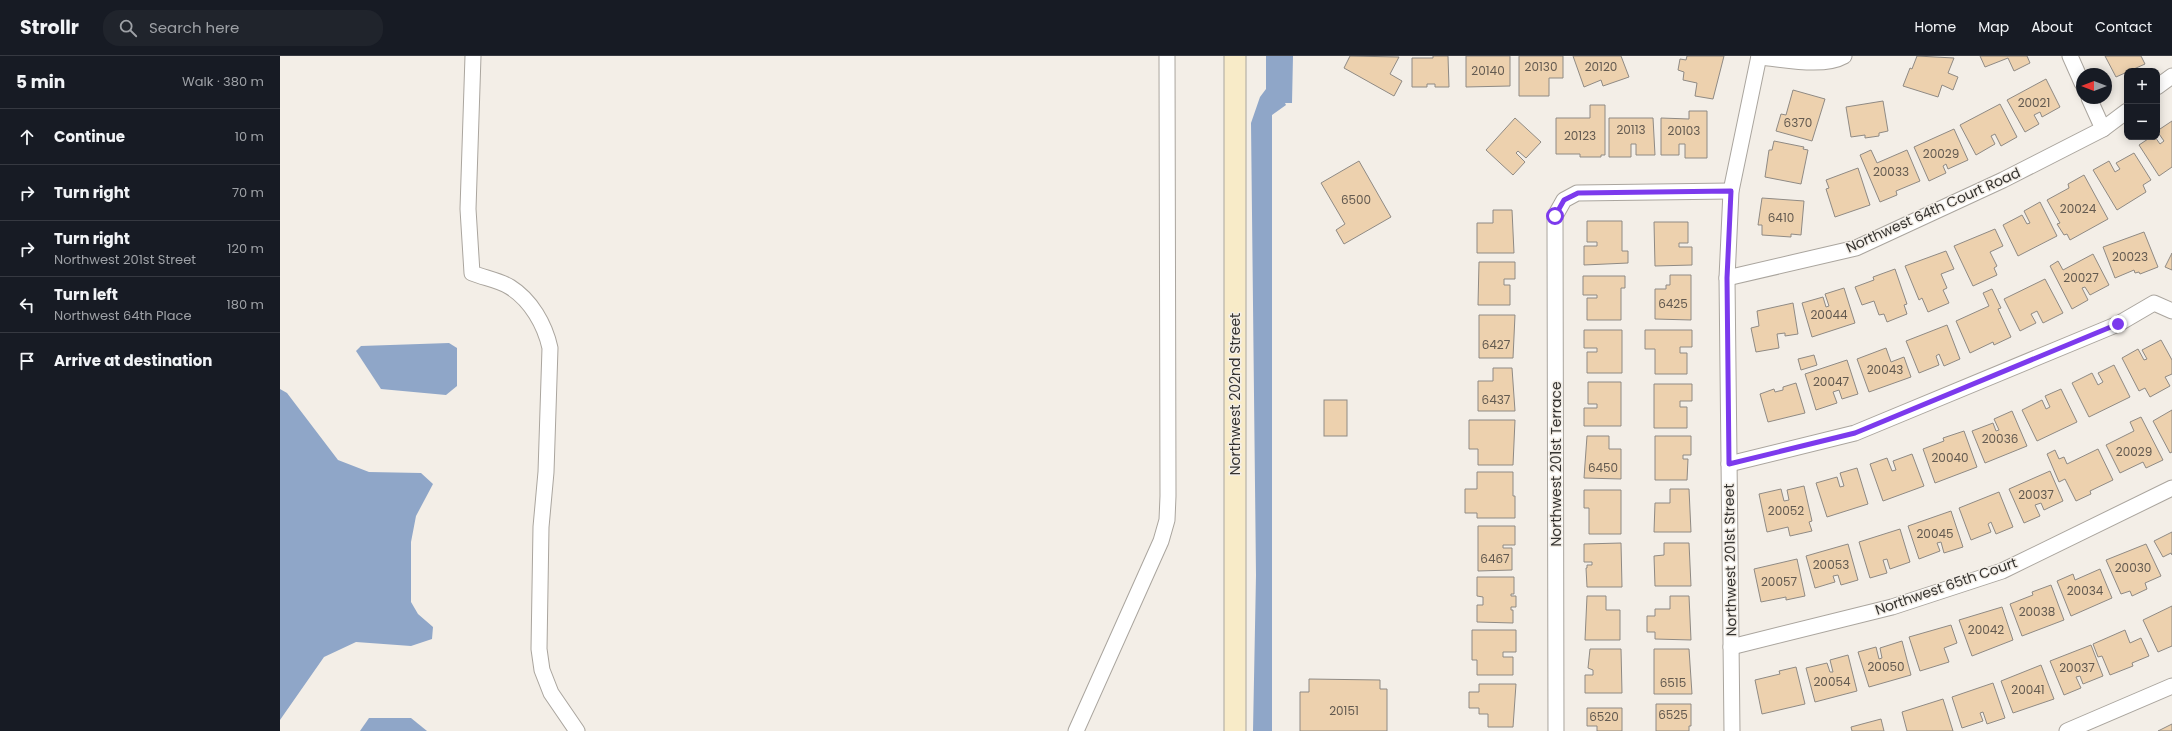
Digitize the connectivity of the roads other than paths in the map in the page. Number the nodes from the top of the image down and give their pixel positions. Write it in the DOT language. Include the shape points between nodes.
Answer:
graph roads {
  1 [pos="473,56"];
  2 [pos="1168,56"];
  3 [pos="1235,56"];
  4 [pos="1844,56"];
  5 [pos="2070,56"];
  6 [pos="1759,57"];
  7 [pos="2076,70"];
  8 [pos="2172,76"];
  9 [pos="2160,85"];
  10 [pos="2092,104"];
  11 [pos="2124,112"];
  12 [pos="2103,129"];
  13 [pos="1731,191"];
  14 [pos="1727,278"];
  15 [pos="2172,311"];
  16 [pos="1729,464"];
  17 [pos="2172,488"];
  18 [pos="1731,647"];
  19 [pos="2172,686"];
  20 [pos="576,731"];
  21 [pos="1076,731"];
  22 [pos="1235,731"];
  23 [pos="1556,731"];
  24 [pos="1732,731"];
  25 [pos="2067,731"];
  1 -- 20 [label="street" via="468,209 472,273 509,286 535,313 547,332 550,348 546,472 540,527 539,649 542,670 551,693"];
  2 -- 21 [label="street" via="1167,520 1152,562"];
  3 -- 22 [label="street, Northwest 202nd Street"];
  4 -- 6 [label="street" via="1810,62"];
  5 -- 7 [label="street"];
  6 -- 13 [label="street, Northwest 201st Street"];
  8 -- 9 [label="street"];
  10 -- 12 [label="street"];
  11 -- 12 [label="street, Northwest 64th Court Road"];
  12 -- 14 [label="street, Northwest 64th Court Road" via="2003,180 1856,248"];
  13 -- 14 [label="street, Northwest 201st Street"];
  13 -- 23 [label="street, Northwest 201st Terrace" via="1578,193 1564,200 1555,216"];
  14 -- 16 [label="street, Northwest 201st Street"];
  15 -- 16 [label="street" via="2154,303 2118,324 1855,433"];
  16 -- 18 [label="street, Northwest 201st Street"];
  17 -- 18 [label="street, Northwest 65th Court" via="2002,570 1892,606"];
  18 -- 24 [label="street, Northwest 201st Street"];
  19 -- 25 [label="street"];
}
